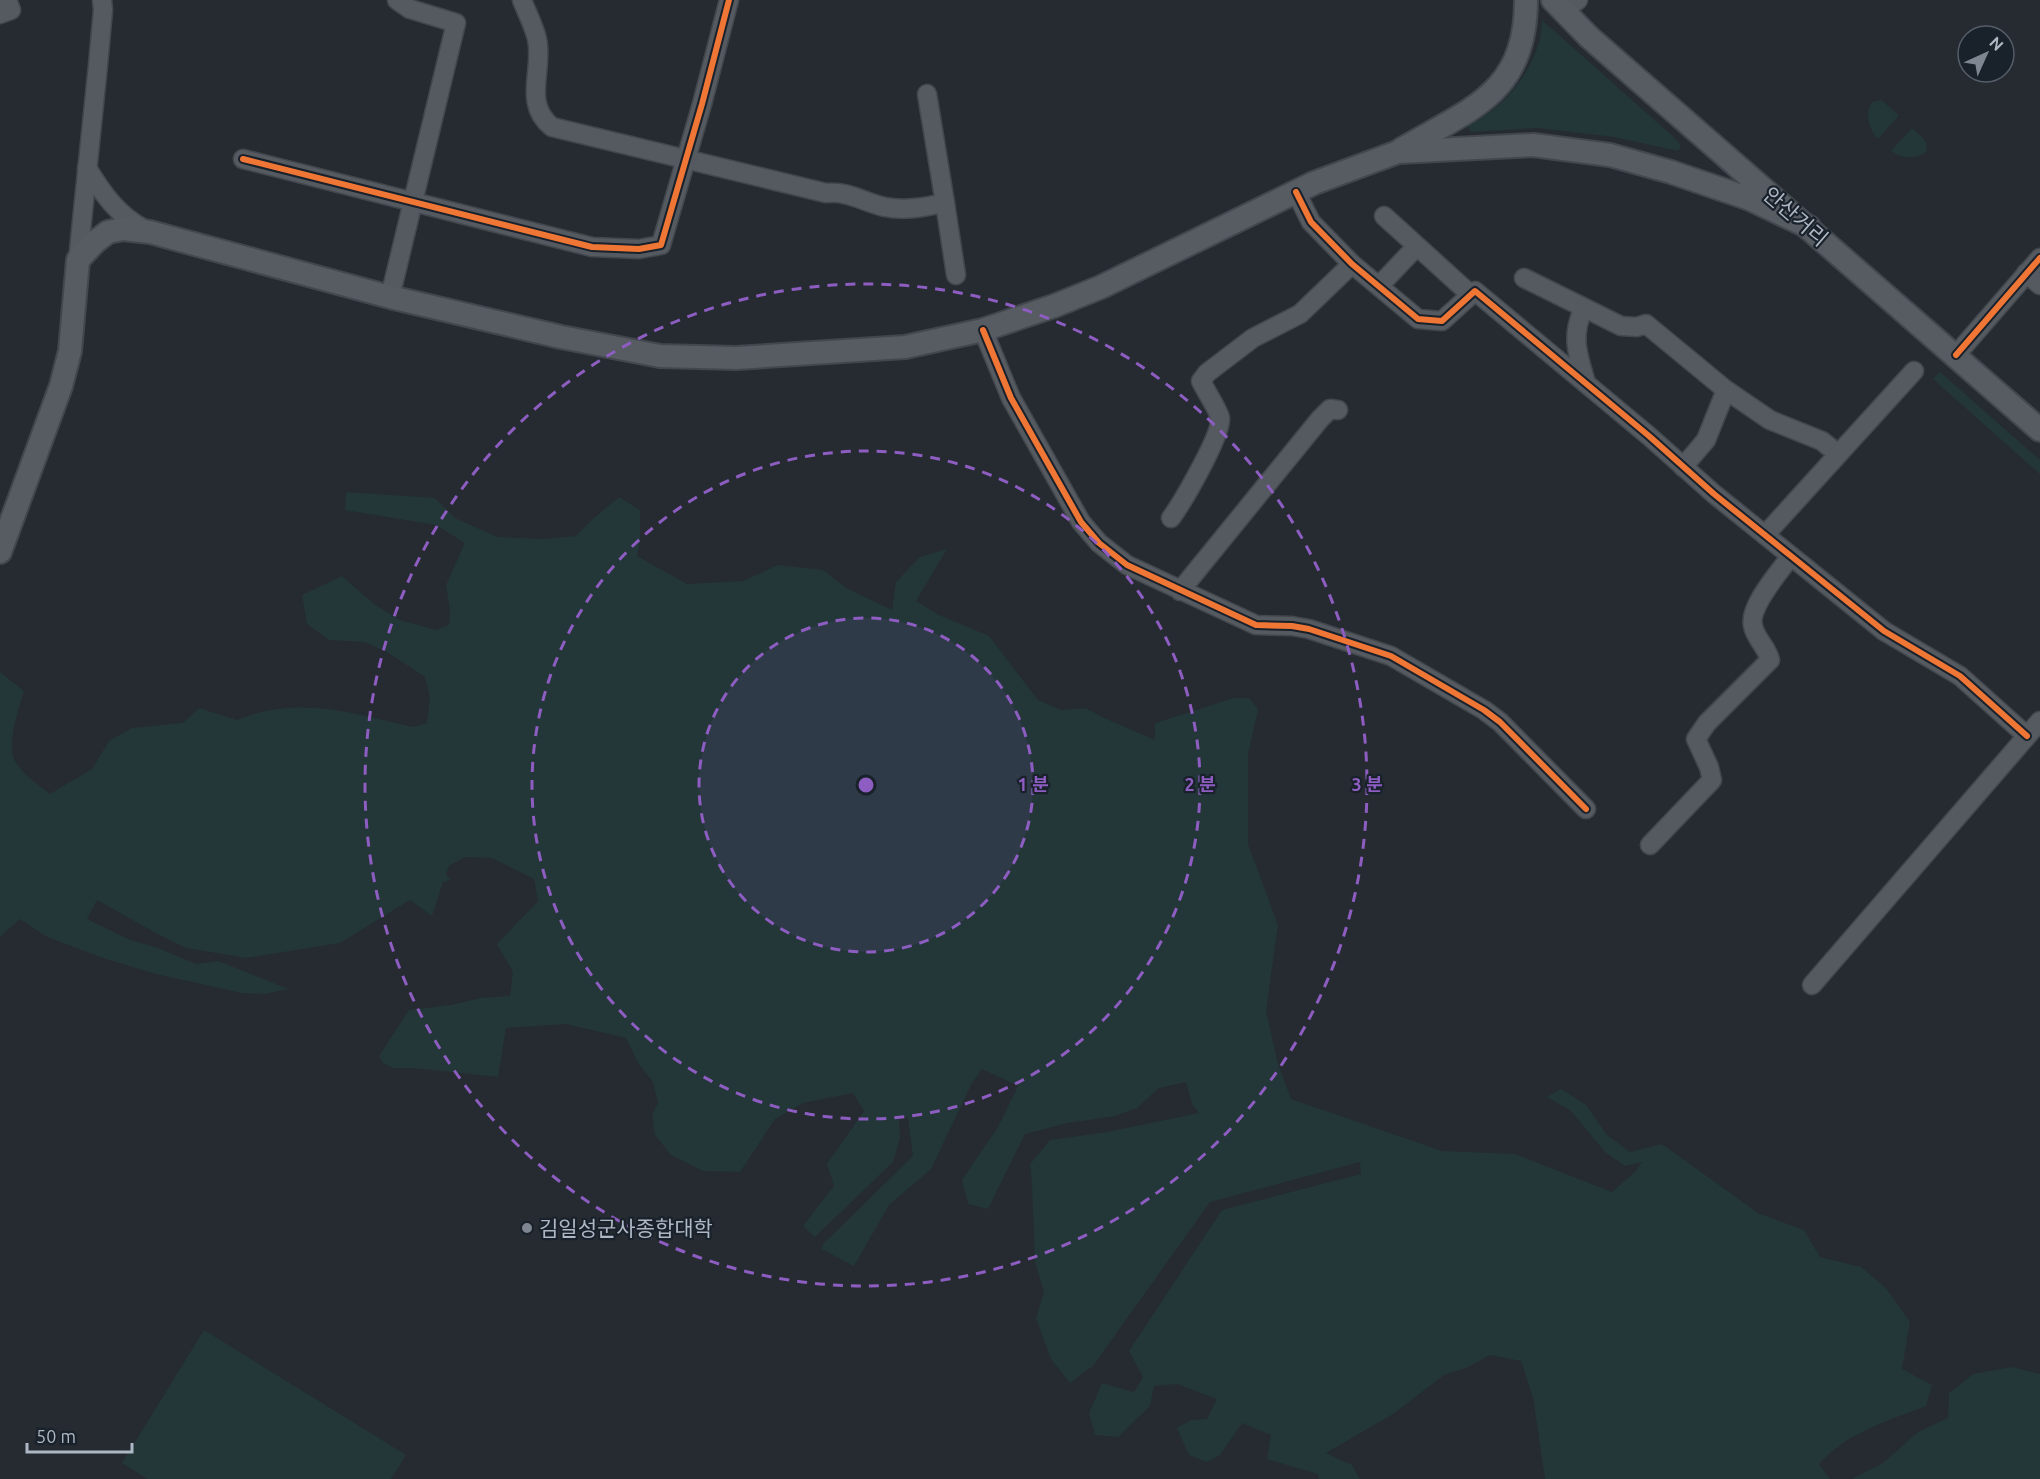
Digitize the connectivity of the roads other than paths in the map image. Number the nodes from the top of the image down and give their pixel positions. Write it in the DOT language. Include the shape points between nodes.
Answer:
graph roads {
  1 [pos="8,0"];
  2 [pos="102,0"];
  3 [pos="397,0"];
  4 [pos="522,0"];
  5 [pos="729,0"];
  6 [pos="1526,0"];
  7 [pos="1564,4"];
  8 [pos="0,14"];
  9 [pos="927,94"];
  10 [pos="1398,152"];
  11 [pos="243,159"];
  12 [pos="684,159"];
  13 [pos="87,168"];
  14 [pos="1296,192"];
  15 [pos="413,201"];
  16 [pos="945,203"];
  17 [pos="1384,216"];
  18 [pos="1809,227"];
  19 [pos="150,232"];
  20 [pos="1416,247"];
  21 [pos="2040,258"];
  22 [pos="78,260"];
  23 [pos="1352,264"];
  24 [pos="957,275"];
  25 [pos="1524,278"];
  26 [pos="2033,279"];
  27 [pos="1379,286"];
  28 [pos="1471,295"];
  29 [pos="390,297"];
  30 [pos="1584,308"];
  31 [pos="983,330"];
  32 [pos="1956,356"];
  33 [pos="1914,371"];
  34 [pos="1586,383"];
  35 [pos="1726,390"];
  36 [pos="1338,410"];
  37 [pos="2040,430"];
  38 [pos="1838,454"];
  39 [pos="1683,467"];
  40 [pos="1170,518"];
  41 [pos="1765,535"];
  42 [pos="0,552"];
  43 [pos="1791,556"];
  44 [pos="1180,591"];
  45 [pos="2040,721"];
  46 [pos="2027,736"];
  47 [pos="1586,808"];
  48 [pos="1650,845"];
  49 [pos="1812,985"];
  1 -- 8 [label="street" via="11,10"];
  2 -- 13 [label="street"];
  3 -- 15 [label="street" via="410,9 456,23"];
  4 -- 12 [label="street" via="537,40 535,97 542,119 552,127"];
  5 -- 12 [label="street"];
  6 -- 10 [label="main road" via="1521,49 1498,87 1481,102"];
  7 -- 18 [label="main road, 안산거리" via="1597,44"];
  9 -- 16 [label="street"];
  10 -- 14 [label="main road"];
  10 -- 18 [label="main road" via="1533,145 1610,155 1750,199"];
  11 -- 15 [label="street"];
  12 -- 15 [label="street" via="661,245 639,249 592,248"];
  12 -- 16 [label="street" via="826,193 838,192 884,207 910,209"];
  13 -- 19 [label="street" via="118,212"];
  13 -- 22 [label="street"];
  14 -- 23 [label="street" via="1311,222"];
  14 -- 31 [label="main road" via="1101,288"];
  15 -- 29 [label="street"];
  16 -- 24 [label="street"];
  17 -- 20 [label="street"];
  18 -- 32 [label="main road, 안산거리"];
  19 -- 22 [label="main road" via="108,232"];
  19 -- 29 [label="main road"];
  20 -- 27 [label="street"];
  20 -- 28 [label="street"];
  21 -- 26 [label="street"];
  22 -- 42 [label="main road" via="69,351 61,386"];
  23 -- 27 [label="street"];
  23 -- 40 [label="street" via="1300,314 1253,338 1207,372 1201,381 1220,414 1220,423 1198,474"];
  25 -- 30 [label="street"];
  26 -- 32 [label="street"];
  27 -- 28 [label="street" via="1418,319 1442,321"];
  28 -- 34 [label="street" via="1475,291"];
  29 -- 31 [label="main road" via="660,356 736,358 894,348"];
  30 -- 34 [label="street" via="1575,331"];
  30 -- 35 [label="street" via="1621,326 1646,324"];
  31 -- 44 [label="street" via="1011,398 1082,522 1099,543 1127,565"];
  32 -- 37 [label="main road, 안산거리"];
  33 -- 38 [label="street"];
  34 -- 39 [label="street"];
  35 -- 38 [label="street" via="1770,420 1822,441"];
  35 -- 39 [label="street" via="1706,440"];
  36 -- 44 [label="street" via="1330,409 1320,419"];
  38 -- 41 [label="street"];
  39 -- 41 [label="street"];
  41 -- 43 [label="street"];
  43 -- 46 [label="street" via="1884,631 1960,676"];
  43 -- 48 [label="street" via="1754,610 1753,626 1770,660 1696,739 1712,780"];
  44 -- 47 [label="street" via="1256,625 1309,629 1391,656 1500,722"];
  45 -- 46 [label="street"];
  46 -- 49 [label="street"];
}
